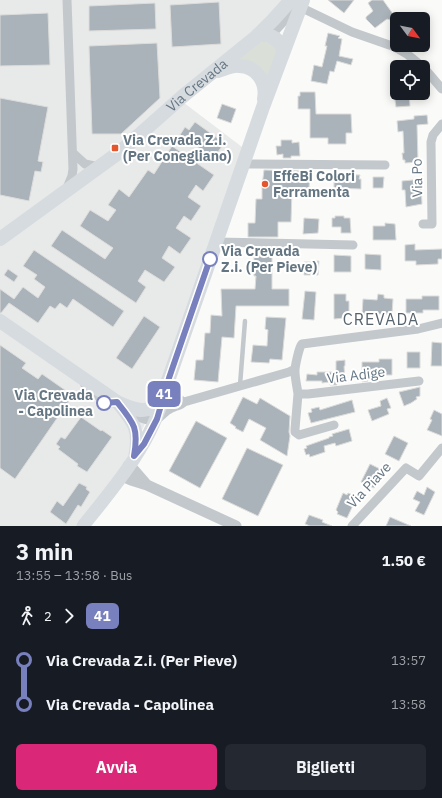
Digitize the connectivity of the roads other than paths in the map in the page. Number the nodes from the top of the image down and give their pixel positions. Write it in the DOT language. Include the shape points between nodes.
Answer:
graph roads {
  1 [pos="67,0"];
  2 [pos="298,2"];
  3 [pos="264,35"];
  4 [pos="283,50"];
  5 [pos="210,75"];
  6 [pos="442,89"];
  7 [pos="263,107"];
  8 [pos="442,124"];
  9 [pos="73,153"];
  10 [pos="243,164"];
  11 [pos="385,165"];
  12 [pos="99,167"];
  13 [pos="66,192"];
  14 [pos="423,224"];
  15 [pos="0,239"];
  16 [pos="216,242"];
  17 [pos="353,245"];
  18 [pos="0,321"];
  19 [pos="245,321"];
  20 [pos="442,322"];
  21 [pos="295,369"];
  22 [pos="169,378"];
  23 [pos="419,381"];
  24 [pos="240,385"];
  25 [pos="298,394"];
  26 [pos="117,402"];
  27 [pos="184,402"];
  28 [pos="157,419"];
  29 [pos="334,425"];
  30 [pos="442,448"];
  31 [pos="128,466"];
  32 [pos="83,526"];
  33 [pos="236,526"];
  34 [pos="352,526"];
  1 -- 9 [label="street"];
  2 -- 3 [label="main road, Via Crevada"];
  2 -- 4 [label="main road"];
  2 -- 6 [label="street" via="352,32 395,47 407,54 424,68"];
  3 -- 4 [label="main road" via="279,40"];
  3 -- 5 [label="main road, Via Crevada"];
  4 -- 7 [label="main road"];
  5 -- 7 [label="main road" via="238,65 250,68 264,84"];
  5 -- 12 [label="main road, Via Crevada"];
  7 -- 10 [label="main road"];
  8 -- 14 [label="street, Via Po" via="430,142 432,224"];
  9 -- 12 [label="street" via="86,164"];
  9 -- 13 [label="street" via="72,176"];
  10 -- 11 [label="street"];
  10 -- 16 [label="main road"];
  12 -- 13 [label="main road, Via Crevada"];
  13 -- 15 [label="main road, Via Crevada"];
  16 -- 17 [label="street"];
  16 -- 22 [label="main road"];
  18 -- 26 [label="main road"];
  19 -- 24 [label="lane"];
  20 -- 21 [label="street" via="418,328 302,344"];
  21 -- 24 [label="street"];
  21 -- 25 [label="street"];
  22 -- 26 [label="main road" via="158,401 148,409 134,410"];
  22 -- 27 [label="street" via="174,395"];
  22 -- 28 [label="main road"];
  23 -- 25 [label="street, Via Adige"];
  24 -- 27 [label="street"];
  25 -- 29 [label="street" via="295,429 298,435"];
  26 -- 28 [label="street" via="138,418"];
  26 -- 31 [label="main road" via="135,428 137,442"];
  27 -- 28 [label="street" via="169,409"];
  28 -- 31 [label="main road" via="144,444"];
  30 -- 34 [label="street, Via Piave" via="419,476 406,468"];
  31 -- 32 [label="main road"];
  31 -- 33 [label="street" via="147,484"];
}
